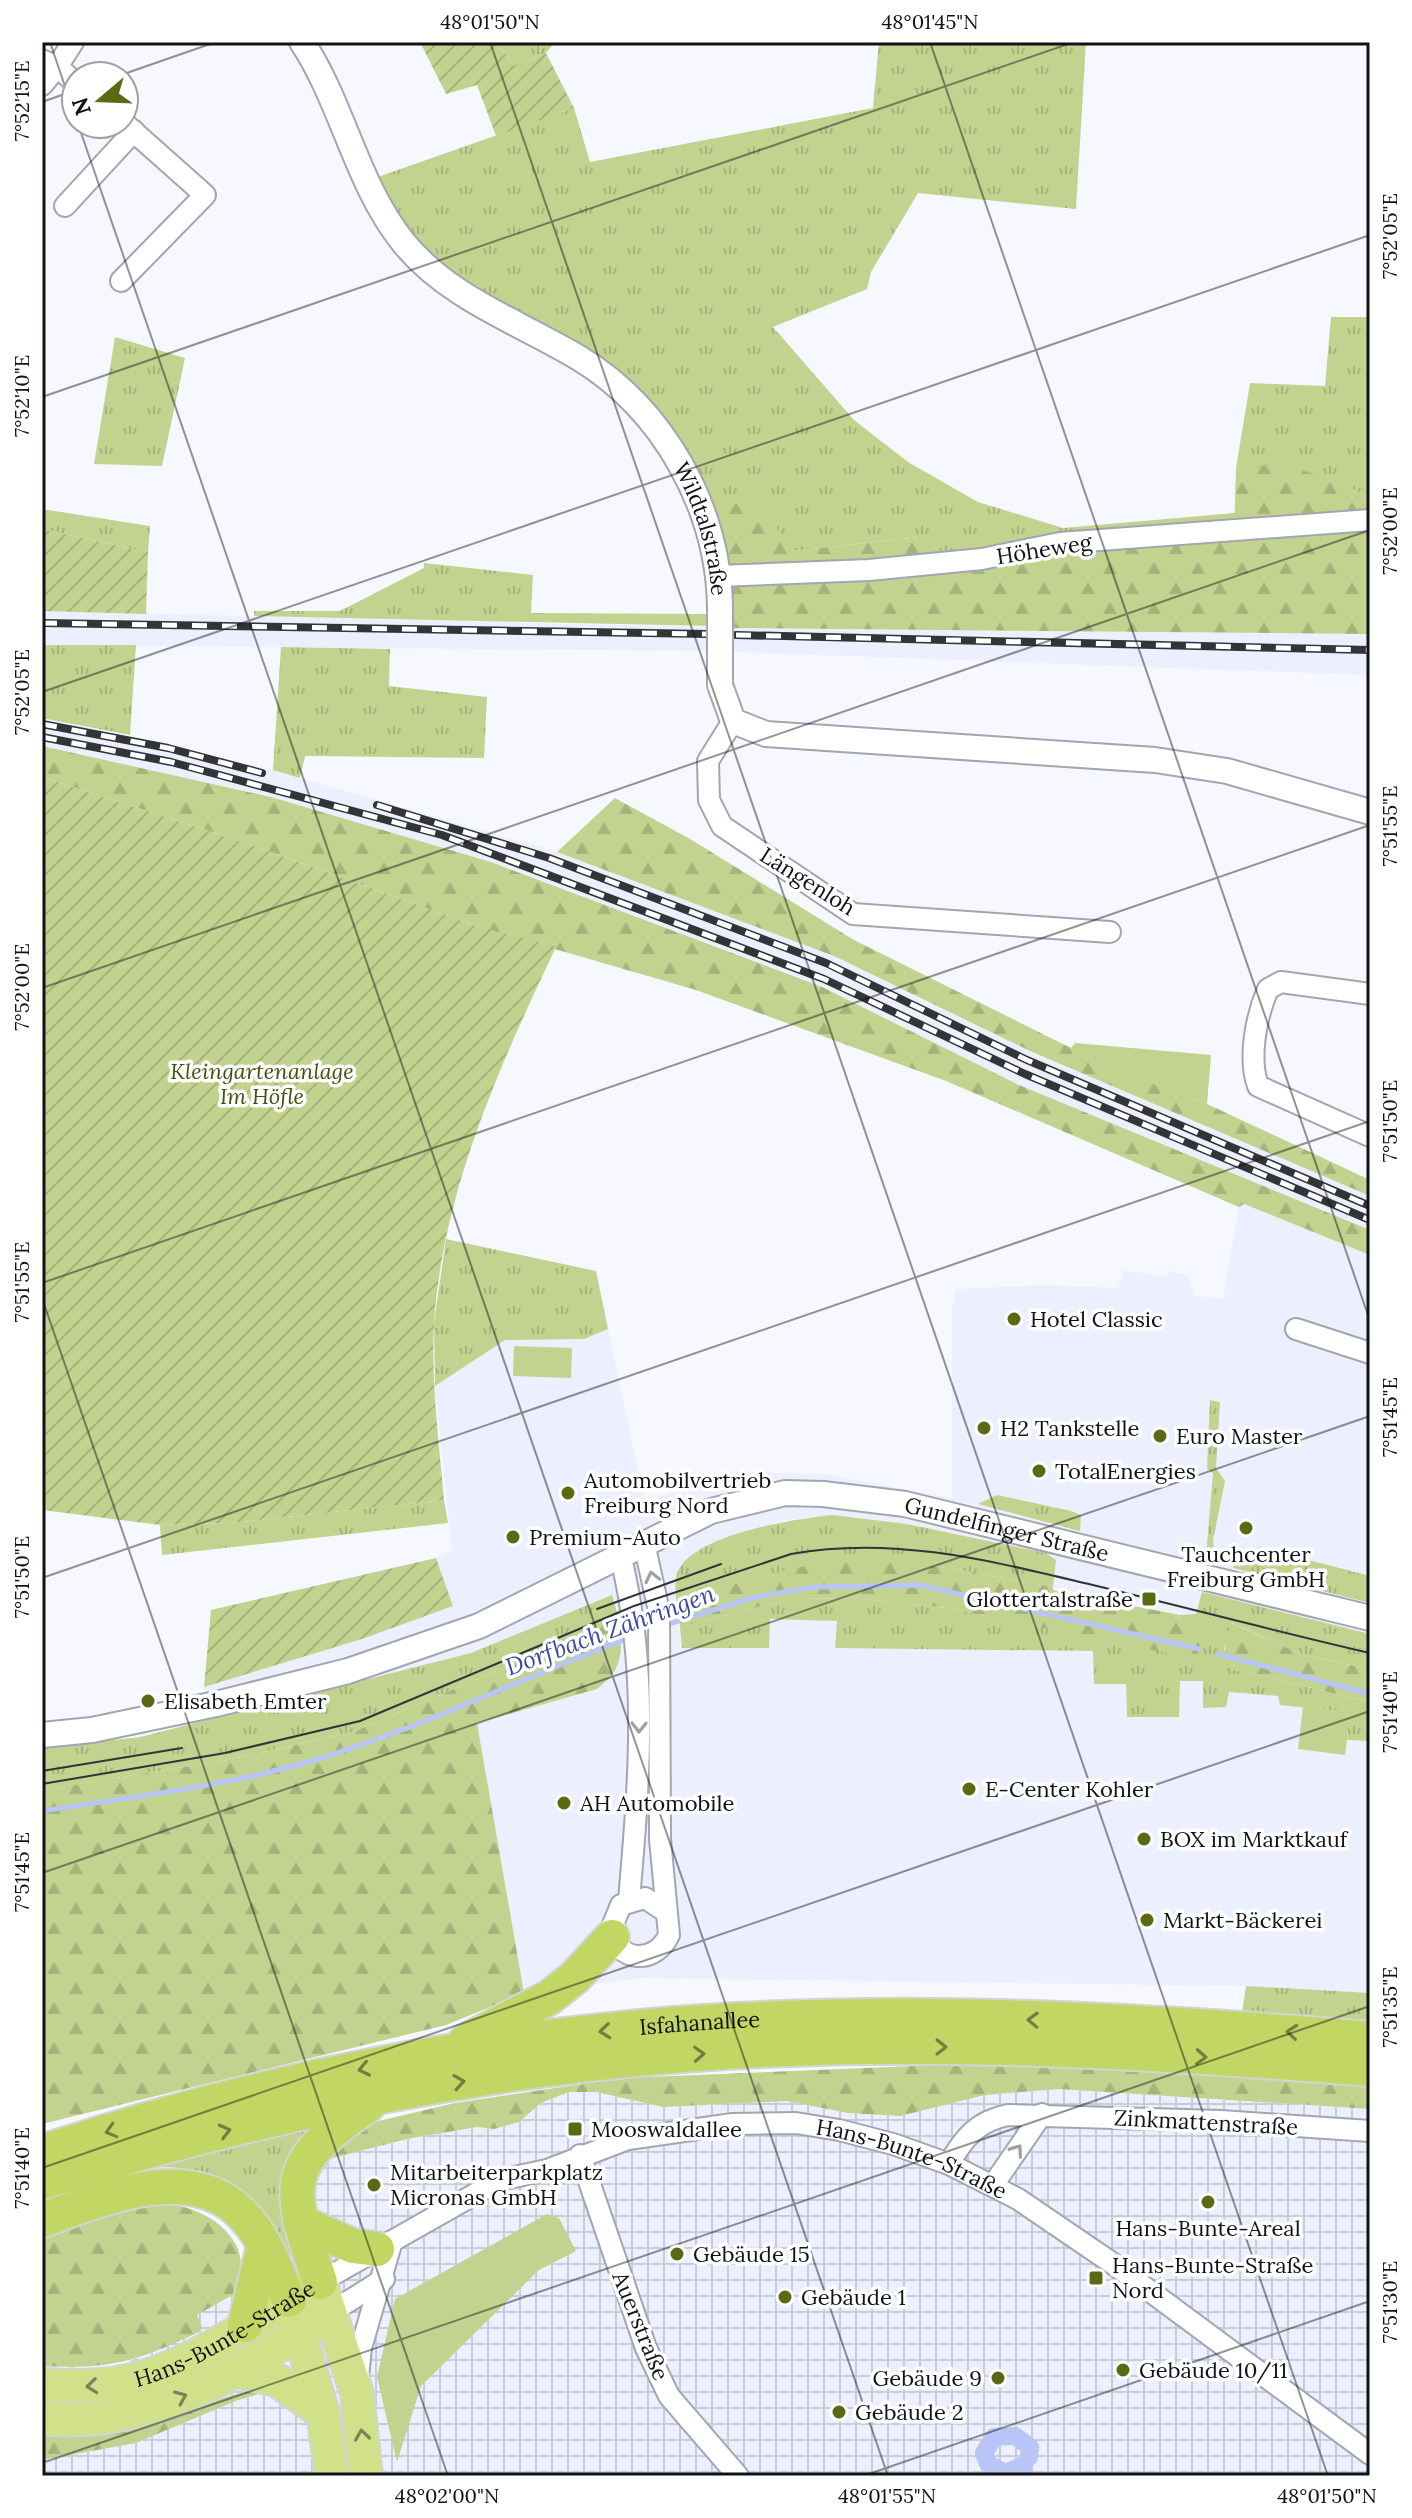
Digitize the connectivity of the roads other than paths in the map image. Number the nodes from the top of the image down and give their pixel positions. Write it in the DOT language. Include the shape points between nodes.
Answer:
graph roads {
  1 [pos="73,42"];
  2 [pos="302,42"];
  3 [pos="50,64"];
  4 [pos="42,85"];
  5 [pos="140,137"];
  6 [pos="118,140"];
  7 [pos="65,206"];
  8 [pos="121,281"];
  9 [pos="1370,520"];
  10 [pos="718,576"];
  11 [pos="733,721"];
  12 [pos="1370,812"];
  13 [pos="1110,932"];
  14 [pos="1370,994"];
  15 [pos="1370,1136"];
  16 [pos="1296,1329"];
  17 [pos="1370,1353"];
  18 [pos="644,1543"];
  19 [pos="620,1554"];
  20 [pos="1370,1618"];
  21 [pos="42,1735"];
  22 [pos="629,1900"];
  23 [pos="665,1911"];
  24 [pos="612,1937"];
  25 [pos="1370,2039"];
  26 [pos="440,2054"];
  27 [pos="1370,2069"];
  28 [pos="382,2095"];
  29 [pos="1042,2114"];
  30 [pos="1370,2131"];
  31 [pos="42,2152"];
  32 [pos="580,2155"];
  33 [pos="949,2164"];
  34 [pos="42,2182"];
  35 [pos="993,2185"];
  36 [pos="42,2220"];
  37 [pos="300,2222"];
  38 [pos="264,2246"];
  39 [pos="384,2256"];
  40 [pos="325,2298"];
  41 [pos="289,2300"];
  42 [pos="245,2325"];
  43 [pos="300,2333"];
  44 [pos="235,2371"];
  45 [pos="42,2385"];
  46 [pos="357,2393"];
  47 [pos="323,2413"];
  48 [pos="42,2418"];
  49 [pos="1370,2454"];
  50 [pos="332,2476"];
  51 [pos="366,2476"];
  52 [pos="738,2476"];
  1 -- 3 [label="street"];
  2 -- 10 [label="street, Wildtalstraße" via="380,208 403,242 442,281 608,378 656,426 688,481"];
  3 -- 4 [label="street"];
  5 -- 8 [label="street" via="205,195"];
  6 -- 7 [label="street"];
  9 -- 10 [label="street, Höheweg" via="1060,543 982,559 869,570"];
  10 -- 11 [label="street, Wildtalstraße, bridge" via="720,685"];
  11 -- 12 [label="street" via="766,734 1155,760 1227,771"];
  11 -- 13 [label="street, Längenloh" via="708,761 709,800 722,826 853,914"];
  14 -- 15 [label="street" via="1281,982 1268,989 1258,1018 1253,1072 1258,1086"];
  16 -- 17 [label="street"];
  18 -- 19 [label="street, Gundelfinger Straße"];
  18 -- 20 [label="street, Gundelfinger Straße" via="711,1511 762,1497 823,1494 905,1504"];
  23 -- 18 [label="street, one-way" via="658,1782 659,1611"];
  19 -- 21 [label="street, Gundelfinger Straße" via="479,1626 348,1671 92,1730"];
  19 -- 22 [label="street, one-way" via="639,1649 638,1797"];
  22 -- 23 [label="street" via="645,1898"];
  22 -- 24 [label="street" via="612,1920"];
  23 -- 24 [label="street" via="669,1935 657,1952 626,1953"];
  24 -- 26 [label="highway" via="550,1997"];
  25 -- 26 [label="highway, Isfahanallee, one-way" via="1132,2023 842,2016 624,2029"];
  26 -- 31 [label="highway, Isfahanallee, one-way" via="245,2096"];
  28 -- 27 [label="highway, Isfahanallee, one-way" via="594,2063 863,2047 1106,2051"];
  34 -- 28 [label="highway, Isfahanallee, one-way" via="222,2131"];
  28 -- 37 [label="highway" via="333,2129 303,2160 296,2189"];
  29 -- 30 [label="street, Zinkmattenstraße"];
  29 -- 33 [label="street, Zinkmattenstraße" via="987,2119 971,2131"];
  35 -- 29 [label="street, one-way"];
  32 -- 33 [label="street, Hans-Bunte-Straße" via="656,2132 796,2123 893,2144"];
  32 -- 39 [label="street, Hans-Bunte-Straße" via="547,2170 500,2180"];
  32 -- 52 [label="street, Auerstraße" via="646,2348 669,2396"];
  33 -- 35 [label="street, Hans-Bunte-Straße"];
  35 -- 49 [label="street, Hans-Bunte-Straße" via="1112,2263"];
  36 -- 38 [label="highway" via="108,2197 178,2187 225,2200"];
  37 -- 39 [label="highway"];
  37 -- 40 [label="highway"];
  38 -- 41 [label="highway"];
  38 -- 42 [label="highway"];
  39 -- 40 [label="street, Hans-Bunte-Straße"];
  39 -- 40 [label="street, Hans-Bunte-Straße"];
  39 -- 46 [label="street" via="361,2348"];
  40 -- 41 [label="main road, Hans-Bunte-Straße"];
  40 -- 43 [label="main road, Hans-Bunte-Straße"];
  40 -- 46 [label="main road"];
  41 -- 42 [label="main road, Hans-Bunte-Straße"];
  41 -- 43 [label="main road"];
  42 -- 45 [label="main road, Hans-Bunte-Straße, one-way" via="141,2378 76,2387"];
  43 -- 44 [label="main road, Hans-Bunte-Straße"];
  43 -- 47 [label="main road"];
  44 -- 47 [label="main road" via="277,2380"];
  48 -- 44 [label="main road, Hans-Bunte-Straße, one-way" via="124,2416 185,2396"];
  51 -- 46 [label="main road, one-way"];
  47 -- 50 [label="main road"];
}
